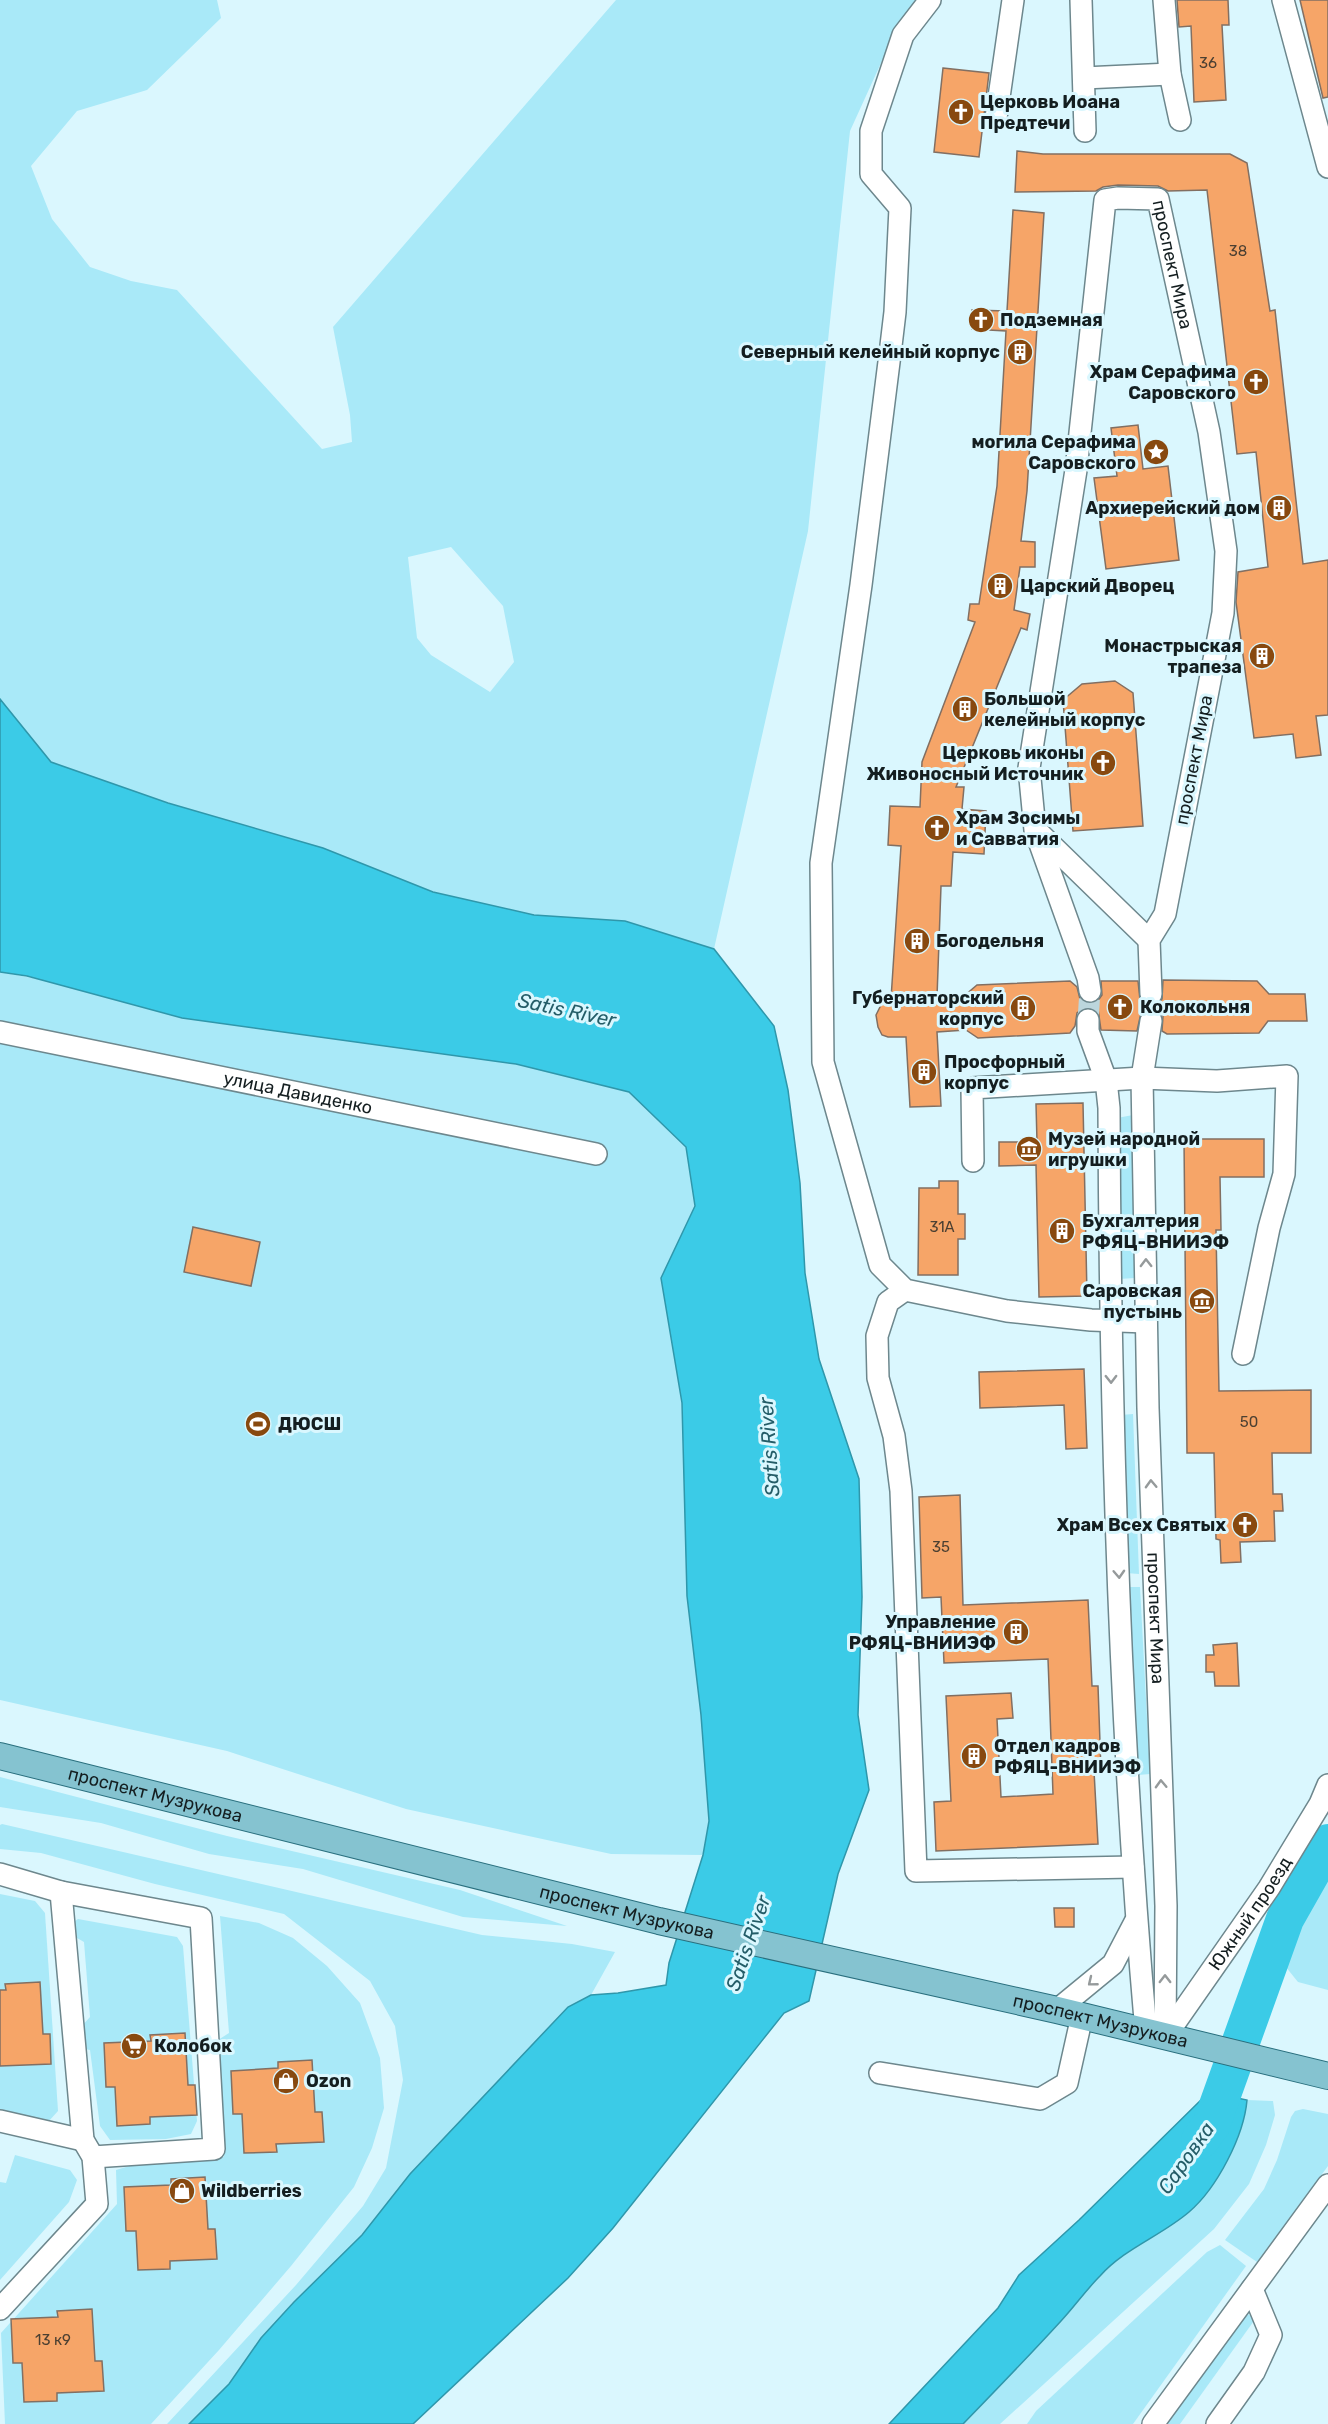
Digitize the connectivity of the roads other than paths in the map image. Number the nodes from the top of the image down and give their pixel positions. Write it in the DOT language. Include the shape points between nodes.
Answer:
graph roads {
  1 [pos="930,0"];
  2 [pos="1013,0"];
  3 [pos="1081,0"];
  4 [pos="1164,0"];
  5 [pos="1283,0"];
  6 [pos="1170,74"];
  7 [pos="1084,78"];
  8 [pos="996,118"];
  9 [pos="1180,120"];
  10 [pos="1085,131"];
  11 [pos="1328,167"];
  12 [pos="1035,830"];
  13 [pos="1149,940"];
  14 [pos="1090,991"];
  15 [pos="1151,994"];
  16 [pos="1088,1020"];
  17 [pos="1151,1021"];
  18 [pos="0,1032"];
  19 [pos="1142,1078"];
  20 [pos="1106,1080"];
  21 [pos="596,1154"];
  22 [pos="973,1161"];
  23 [pos="905,1290"];
  24 [pos="1110,1321"];
  25 [pos="1146,1322"];
  26 [pos="1243,1354"];
  27 [pos="0,1756"];
  28 [pos="1328,1785"];
  29 [pos="1133,1867"];
  30 [pos="0,1874"];
  31 [pos="61,1892"];
  32 [pos="1136,1918"];
  33 [pos="1057,2010"];
  34 [pos="1082,2016"];
  35 [pos="1156,2035"];
  36 [pos="880,2073"];
  37 [pos="1328,2076"];
  38 [pos="0,2121"];
  39 [pos="88,2148"];
  40 [pos="1328,2185"];
  41 [pos="1252,2289"];
  42 [pos="0,2309"];
  43 [pos="1153,2424"];
  44 [pos="1217,2424"];
  1 -- 23 [label="street" via="903,35 871,131 871,174 900,208 895,312 821,862 824,1062 880,1266"];
  2 -- 8 [label="street"];
  3 -- 7 [label="street"];
  4 -- 6 [label="street"];
  5 -- 11 [label="street"];
  6 -- 7 [label="street"];
  6 -- 9 [label="street"];
  7 -- 10 [label="street"];
  12 -- 13 [label="street"];
  12 -- 13 [label="street, проспект Мира" via="1029,768 1076,470 1105,200 1158,199 1209,432 1226,551 1223,613 1165,914"];
  12 -- 14 [label="street, проспект Мира"];
  13 -- 15 [label="street"];
  16 -- 20 [label="street, проспект Мира" via="1088,1031"];
  17 -- 19 [label="street, проспект Мира"];
  18 -- 21 [label="street, улица Давиденко"];
  19 -- 20 [label="street"];
  25 -- 19 [label="street, проспект Мира, one-way"];
  19 -- 26 [label="street" via="1217,1081 1287,1076 1284,1174"];
  20 -- 22 [label="street" via="972,1088"];
  20 -- 24 [label="street, проспект Мира"];
  23 -- 24 [label="street" via="1007,1311"];
  23 -- 29 [label="street" via="888,1302 877,1336 879,1378 894,1436 901,1491 916,1871"];
  24 -- 25 [label="street"];
  24 -- 29 [label="street, проспект Мира, one-way"];
  35 -- 25 [label="street, проспект Мира, one-way" via="1166,1906"];
  27 -- 33 [label="main road, проспект Музрукова" via="659,1921"];
  28 -- 35 [label="street, Южный проезд" via="1269,1888"];
  29 -- 32 [label="street, проспект Мира"];
  30 -- 31 [label="street"];
  31 -- 39 [label="street"];
  31 -- 39 [label="street" via="201,1918 214,2149"];
  32 -- 33 [label="street, one-way" via="1113,1964"];
  32 -- 35 [label="street, проспект Мира"];
  33 -- 34 [label="main road, проспект Музрукова"];
  34 -- 35 [label="main road, проспект Музрукова"];
  34 -- 36 [label="street" via="1067,2084 1041,2100"];
  35 -- 37 [label="main road, проспект Музрукова"];
  38 -- 39 [label="street"];
  39 -- 42 [label="street" via="97,2204"];
  40 -- 41 [label="street"];
  41 -- 43 [label="street"];
  41 -- 44 [label="street" via="1271,2335 1254,2372"];
}
